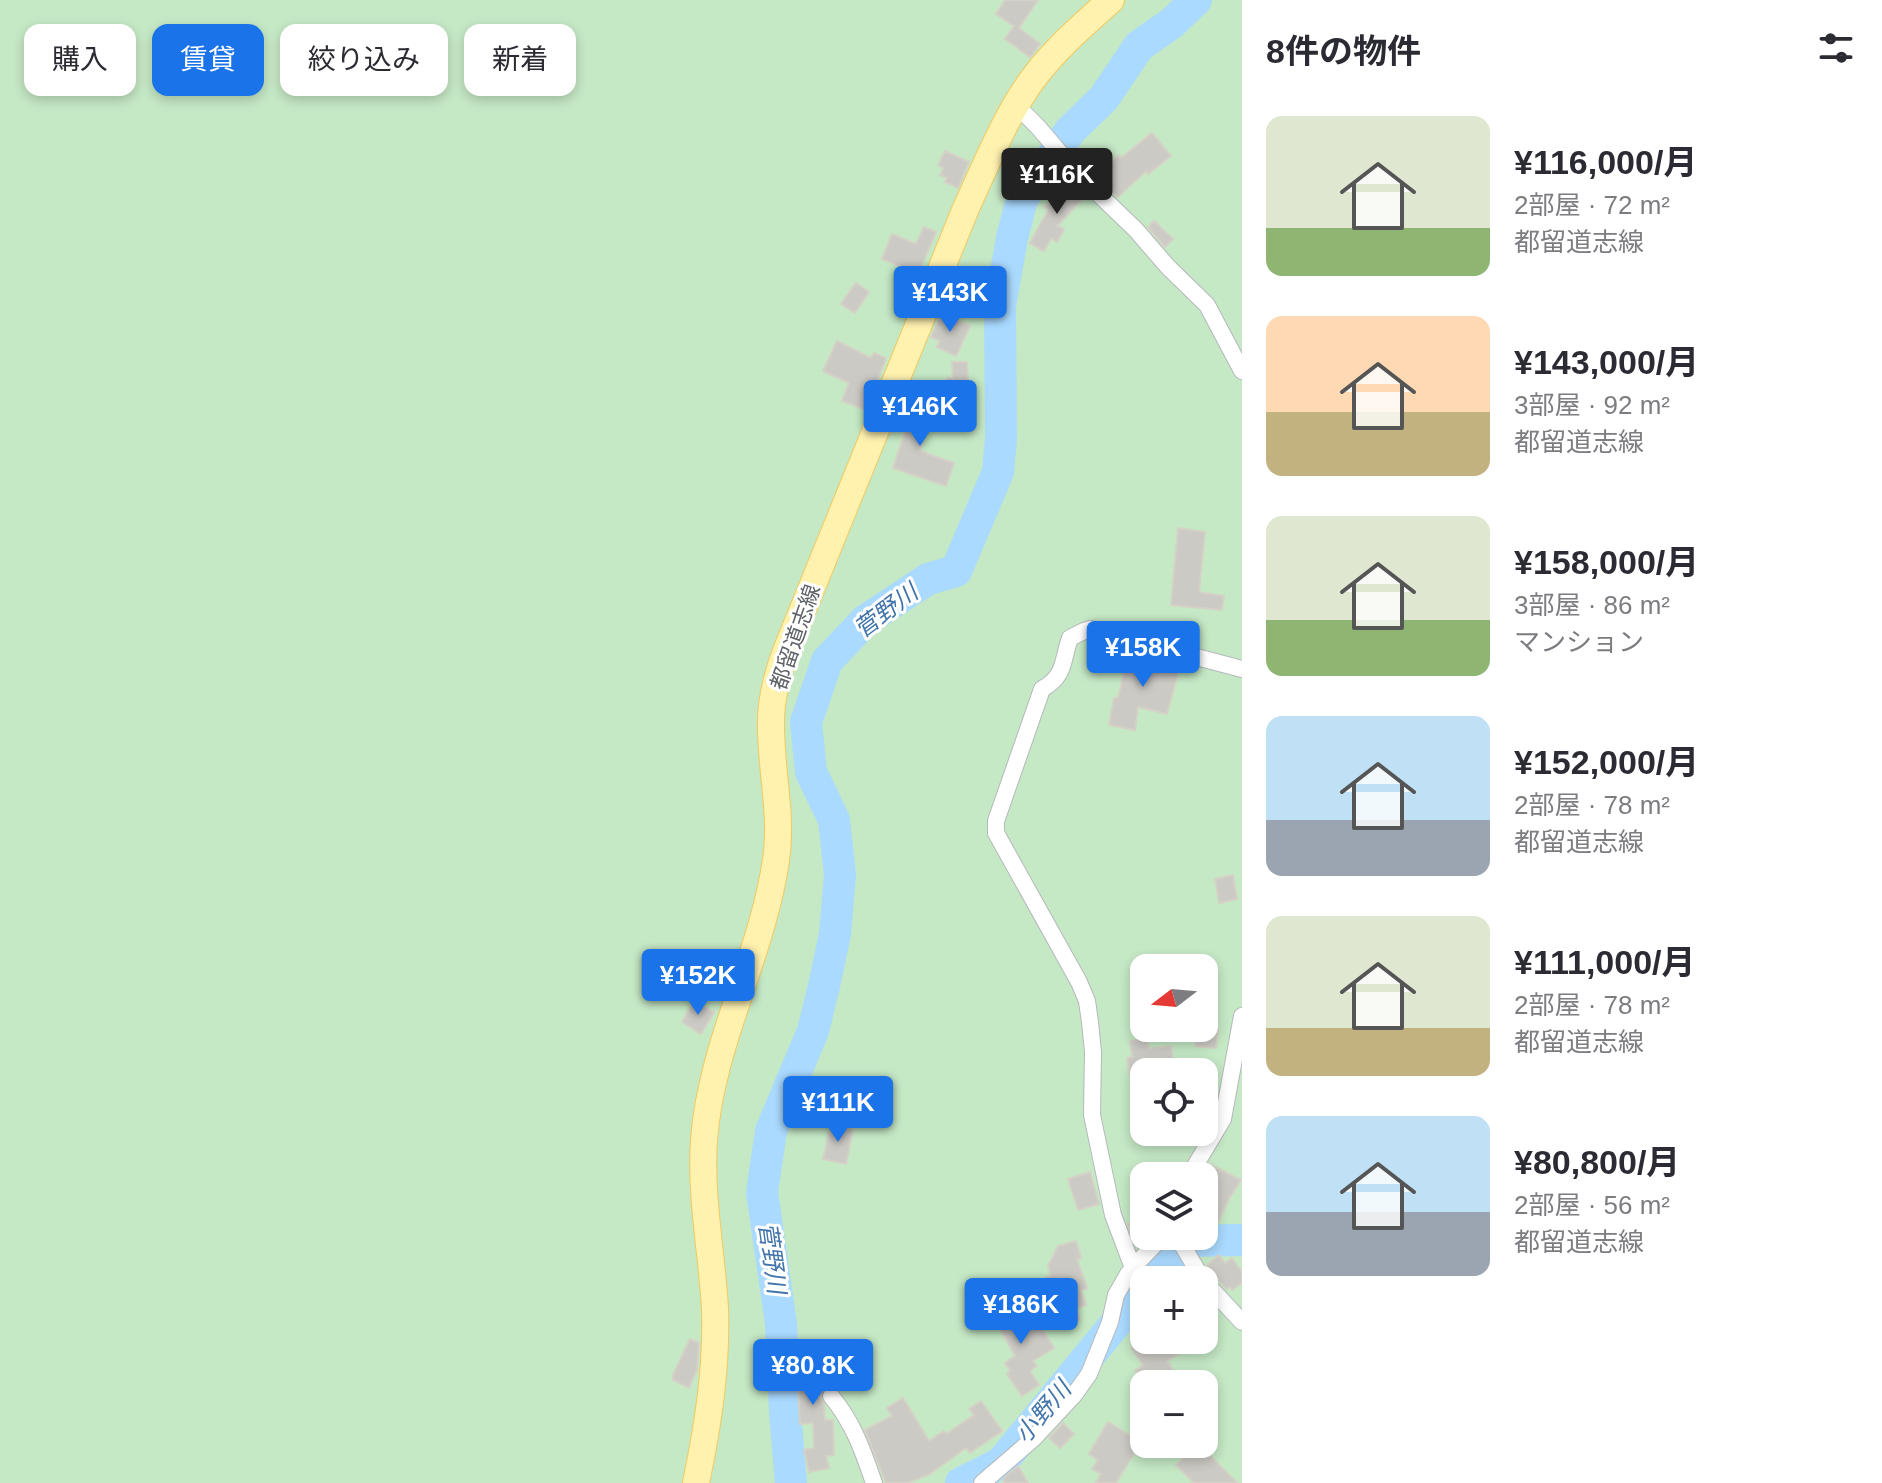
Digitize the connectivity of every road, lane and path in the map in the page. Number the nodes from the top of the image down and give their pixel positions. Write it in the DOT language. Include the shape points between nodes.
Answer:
graph roads {
  1 [pos="1111,0"];
  2 [pos="1017,106"];
  3 [pos="1242,371"];
  4 [pos="1242,669"];
  5 [pos="1242,1016"];
  6 [pos="1197,1162"];
  7 [pos="1150,1250"];
  8 [pos="1132,1266"];
  9 [pos="1135,1266"];
  10 [pos="1130,1273"];
  11 [pos="1218,1297"];
  12 [pos="1242,1322"];
  13 [pos="831,1396"];
  14 [pos="696,1483"];
  15 [pos="874,1483"];
  16 [pos="982,1483"];
  1 -- 2 [label="main road, 都留道志線" via="1053,56"];
  2 -- 3 [label="street" via="1207,305"];
  2 -- 14 [label="main road, 都留道志線" via="966,208 776,681 771,720 776,861 711,1093 704,1142 715,1350"];
  4 -- 8 [label="street" via="1091,629 1070,638 1061,674 1042,689 996,821 996,833 1087,1001 1092,1115 1113,1215"];
  5 -- 6 [label="street" via="1223,1119"];
  7 -- 9 [label="street"];
  10 -- 16 [label="street" via="1116,1295 1089,1374 1033,1439"];
  11 -- 12 [label="street"];
  13 -- 15 [label="street" via="857,1436"];
}
